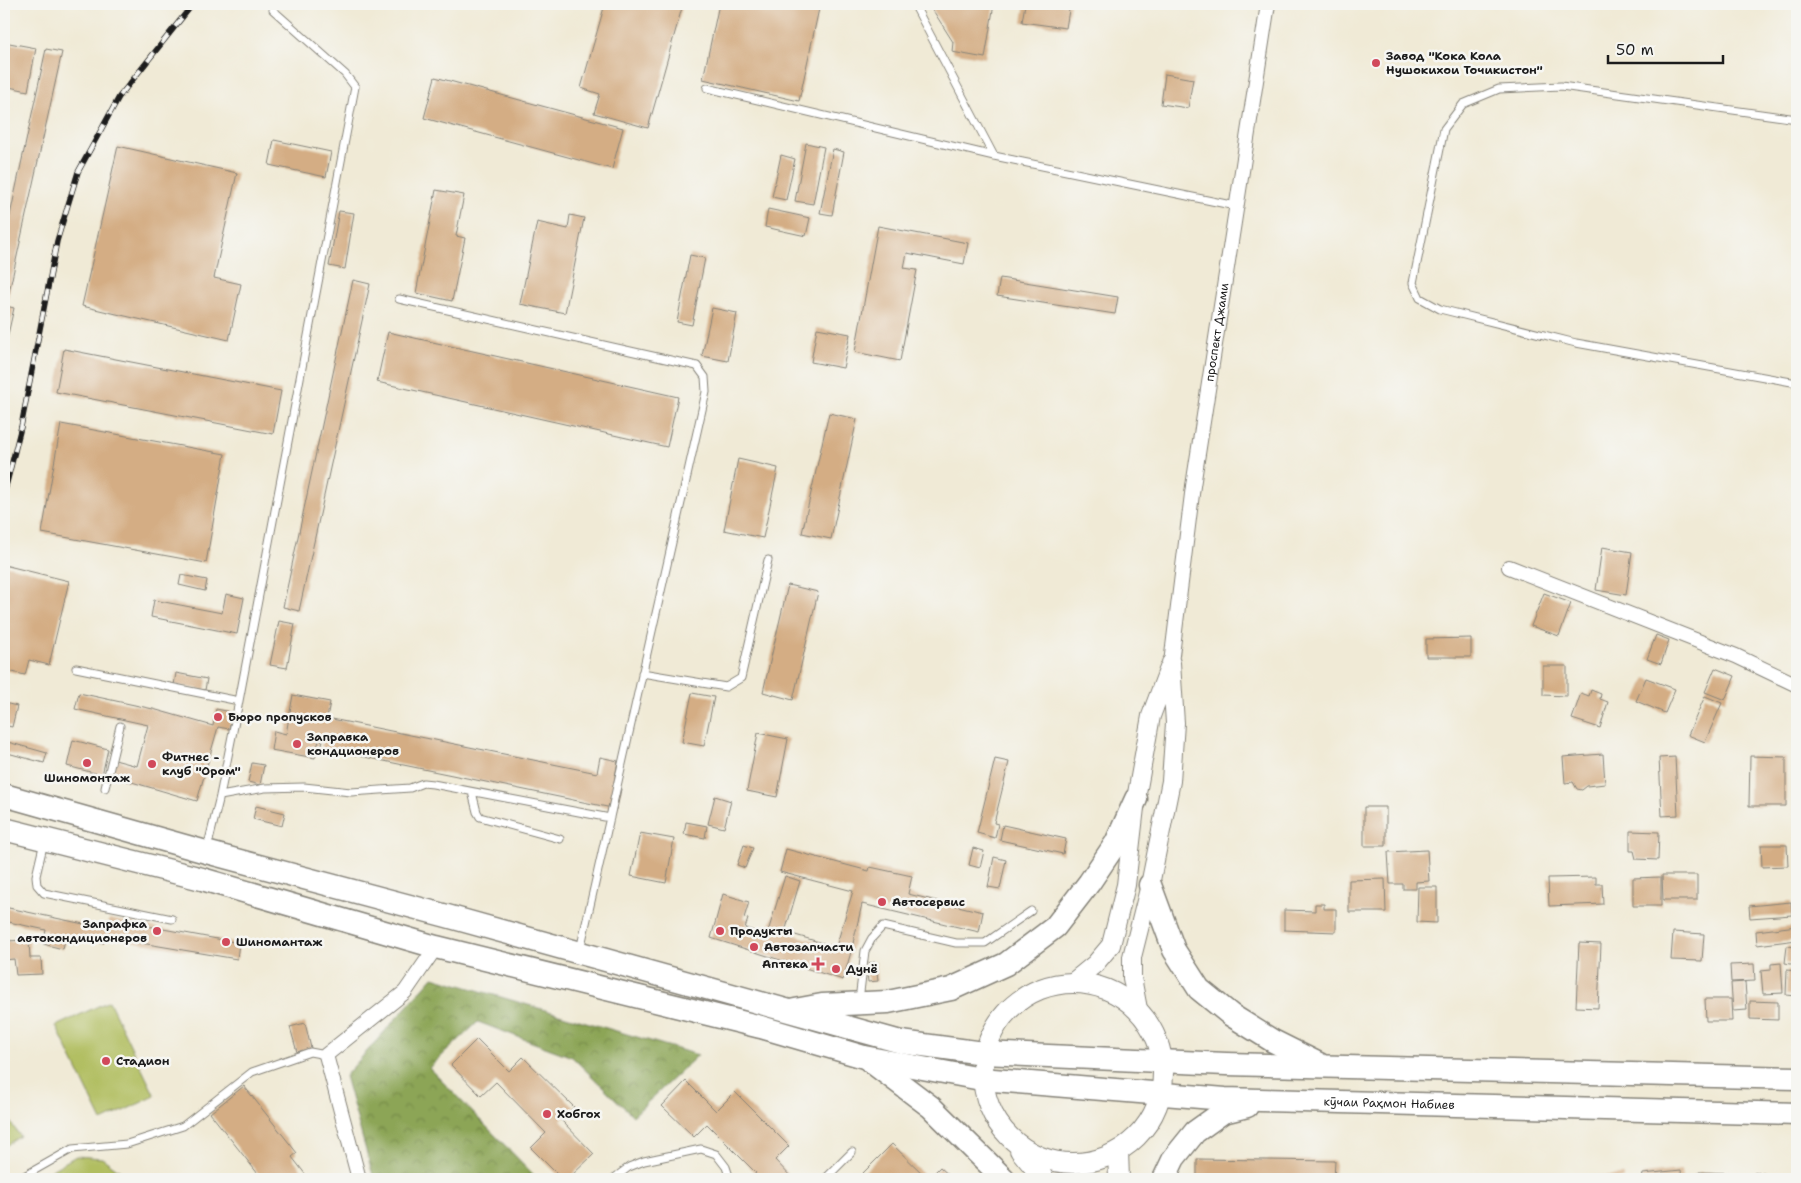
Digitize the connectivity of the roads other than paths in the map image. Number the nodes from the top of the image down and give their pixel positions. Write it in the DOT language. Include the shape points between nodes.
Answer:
graph roads {
  1 [pos="914,4"];
  2 [pos="1268,4"];
  3 [pos="273,10"];
  4 [pos="707,88"];
  5 [pos="1797,119"];
  6 [pos="994,156"];
  7 [pos="1236,206"];
  8 [pos="399,299"];
  9 [pos="1797,383"];
  10 [pos="768,560"];
  11 [pos="1509,567"];
  12 [pos="1171,663"];
  13 [pos="76,668"];
  14 [pos="642,673"];
  15 [pos="1797,685"];
  16 [pos="239,701"];
  17 [pos="120,726"];
  18 [pos="105,788"];
  19 [pos="472,792"];
  20 [pos="4,795"];
  21 [pos="220,796"];
  22 [pos="1136,800"];
  23 [pos="610,818"];
  24 [pos="4,829"];
  25 [pos="44,839"];
  26 [pos="560,839"];
  27 [pos="206,852"];
  28 [pos="1150,885"];
  29 [pos="1031,911"];
  30 [pos="172,918"];
  31 [pos="436,947"];
  32 [pos="579,953"];
  33 [pos="1073,982"];
  34 [pos="859,1003"];
  35 [pos="766,1004"];
  36 [pos="1138,1009"];
  37 [pos="789,1011"];
  38 [pos="760,1027"];
  39 [pos="983,1053"];
  40 [pos="326,1055"];
  41 [pos="864,1057"];
  42 [pos="1163,1061"];
  43 [pos="1325,1067"];
  44 [pos="1476,1070"];
  45 [pos="981,1078"];
  46 [pos="1797,1078"];
  47 [pos="1162,1094"];
  48 [pos="1273,1100"];
  49 [pos="1473,1105"];
  50 [pos="1797,1114"];
  51 [pos="1016,1144"];
  52 [pos="1118,1151"];
  53 [pos="852,1152"];
  54 [pos="19,1179"];
  55 [pos="358,1179"];
  56 [pos="613,1179"];
  57 [pos="730,1179"];
  58 [pos="825,1179"];
  59 [pos="1004,1179"];
  60 [pos="1044,1179"];
  61 [pos="1119,1179"];
  62 [pos="1164,1179"];
  1 -- 6 [label="lane"];
  2 -- 7 [label="street, проспект Джами"];
  3 -- 16 [label="lane" via="355,87"];
  4 -- 6 [label="lane"];
  5 -- 9 [label="lane" via="1560,86 1499,89 1463,104 1444,129 1414,282 1420,298 1440,309 1576,343"];
  6 -- 7 [label="lane"];
  7 -- 12 [label="street, проспект Джами" via="1193,486"];
  8 -- 14 [label="lane" via="697,366 705,377 706,392"];
  10 -- 14 [label="lane" via="741,678 726,686"];
  11 -- 15 [label="street" via="1736,656"];
  12 -- 22 [label="street" via="1151,716"];
  12 -- 28 [label="street" via="1175,724 1171,781"];
  13 -- 16 [label="lane"];
  14 -- 23 [label="lane"];
  16 -- 21 [label="lane"];
  17 -- 18 [label="lane"];
  19 -- 21 [label="lane" via="422,783 410,788 351,792 304,787 265,788"];
  19 -- 23 [label="lane"];
  19 -- 26 [label="lane" via="480,817"];
  20 -- 27 [label="main road"];
  21 -- 27 [label="lane"];
  22 -- 33 [label="street" via="1126,886 1111,944 1095,964"];
  22 -- 34 [label="main road" via="1116,843 1061,920 1006,964 951,989 888,1002"];
  23 -- 32 [label="lane"];
  24 -- 25 [label="main road"];
  25 -- 30 [label="lane" via="36,876 37,885 44,892"];
  25 -- 31 [label="main road" via="202,879"];
  27 -- 32 [label="main road"];
  28 -- 36 [label="street" via="1132,957"];
  28 -- 43 [label="main road" via="1174,950 1199,989 1231,1015 1273,1041"];
  29 -- 34 [label="lane" via="985,943 956,943 883,926 865,951"];
  31 -- 38 [label="main road"];
  31 -- 40 [label="street" via="405,992"];
  32 -- 35 [label="main road"];
  33 -- 36 [label="main road" via="1108,989"];
  33 -- 39 [label="main road" via="1033,990 1001,1016"];
  34 -- 37 [label="main road"];
  35 -- 37 [label="main road"];
  35 -- 38 [label="main road"];
  36 -- 42 [label="main road" via="1155,1033"];
  37 -- 39 [label="main road" via="901,1042"];
  38 -- 41 [label="main road"];
  39 -- 42 [label="main road"];
  39 -- 45 [label="main road"];
  40 -- 54 [label="lane" via="310,1052 252,1072 183,1126 127,1144 72,1149"];
  40 -- 55 [label="street"];
  41 -- 45 [label="main road, кӯчаи Раҳмон Набиев"];
  41 -- 59 [label="main road" via="931,1107"];
  42 -- 43 [label="main road"];
  42 -- 47 [label="main road"];
  43 -- 44 [label="main road"];
  44 -- 46 [label="main road"];
  44 -- 49 [label="main road"];
  45 -- 47 [label="main road, кӯчаи Раҳмон Набиев"];
  45 -- 51 [label="main road" via="992,1115"];
  47 -- 48 [label="main road, кӯчаи Раҳмон Набиев"];
  47 -- 52 [label="main road" via="1148,1126"];
  48 -- 49 [label="main road, кӯчаи Раҳмон Набиев"];
  48 -- 62 [label="main road" via="1223,1112 1195,1132 1174,1158"];
  49 -- 50 [label="main road, кӯчаи Раҳмон Набиев"];
  51 -- 52 [label="main road" via="1050,1161 1087,1163"];
  51 -- 60 [label="main road"];
  52 -- 61 [label="main road"];
  53 -- 58 [label="lane"];
  56 -- 57 [label="lane" via="644,1161 701,1149 716,1154"];
}
